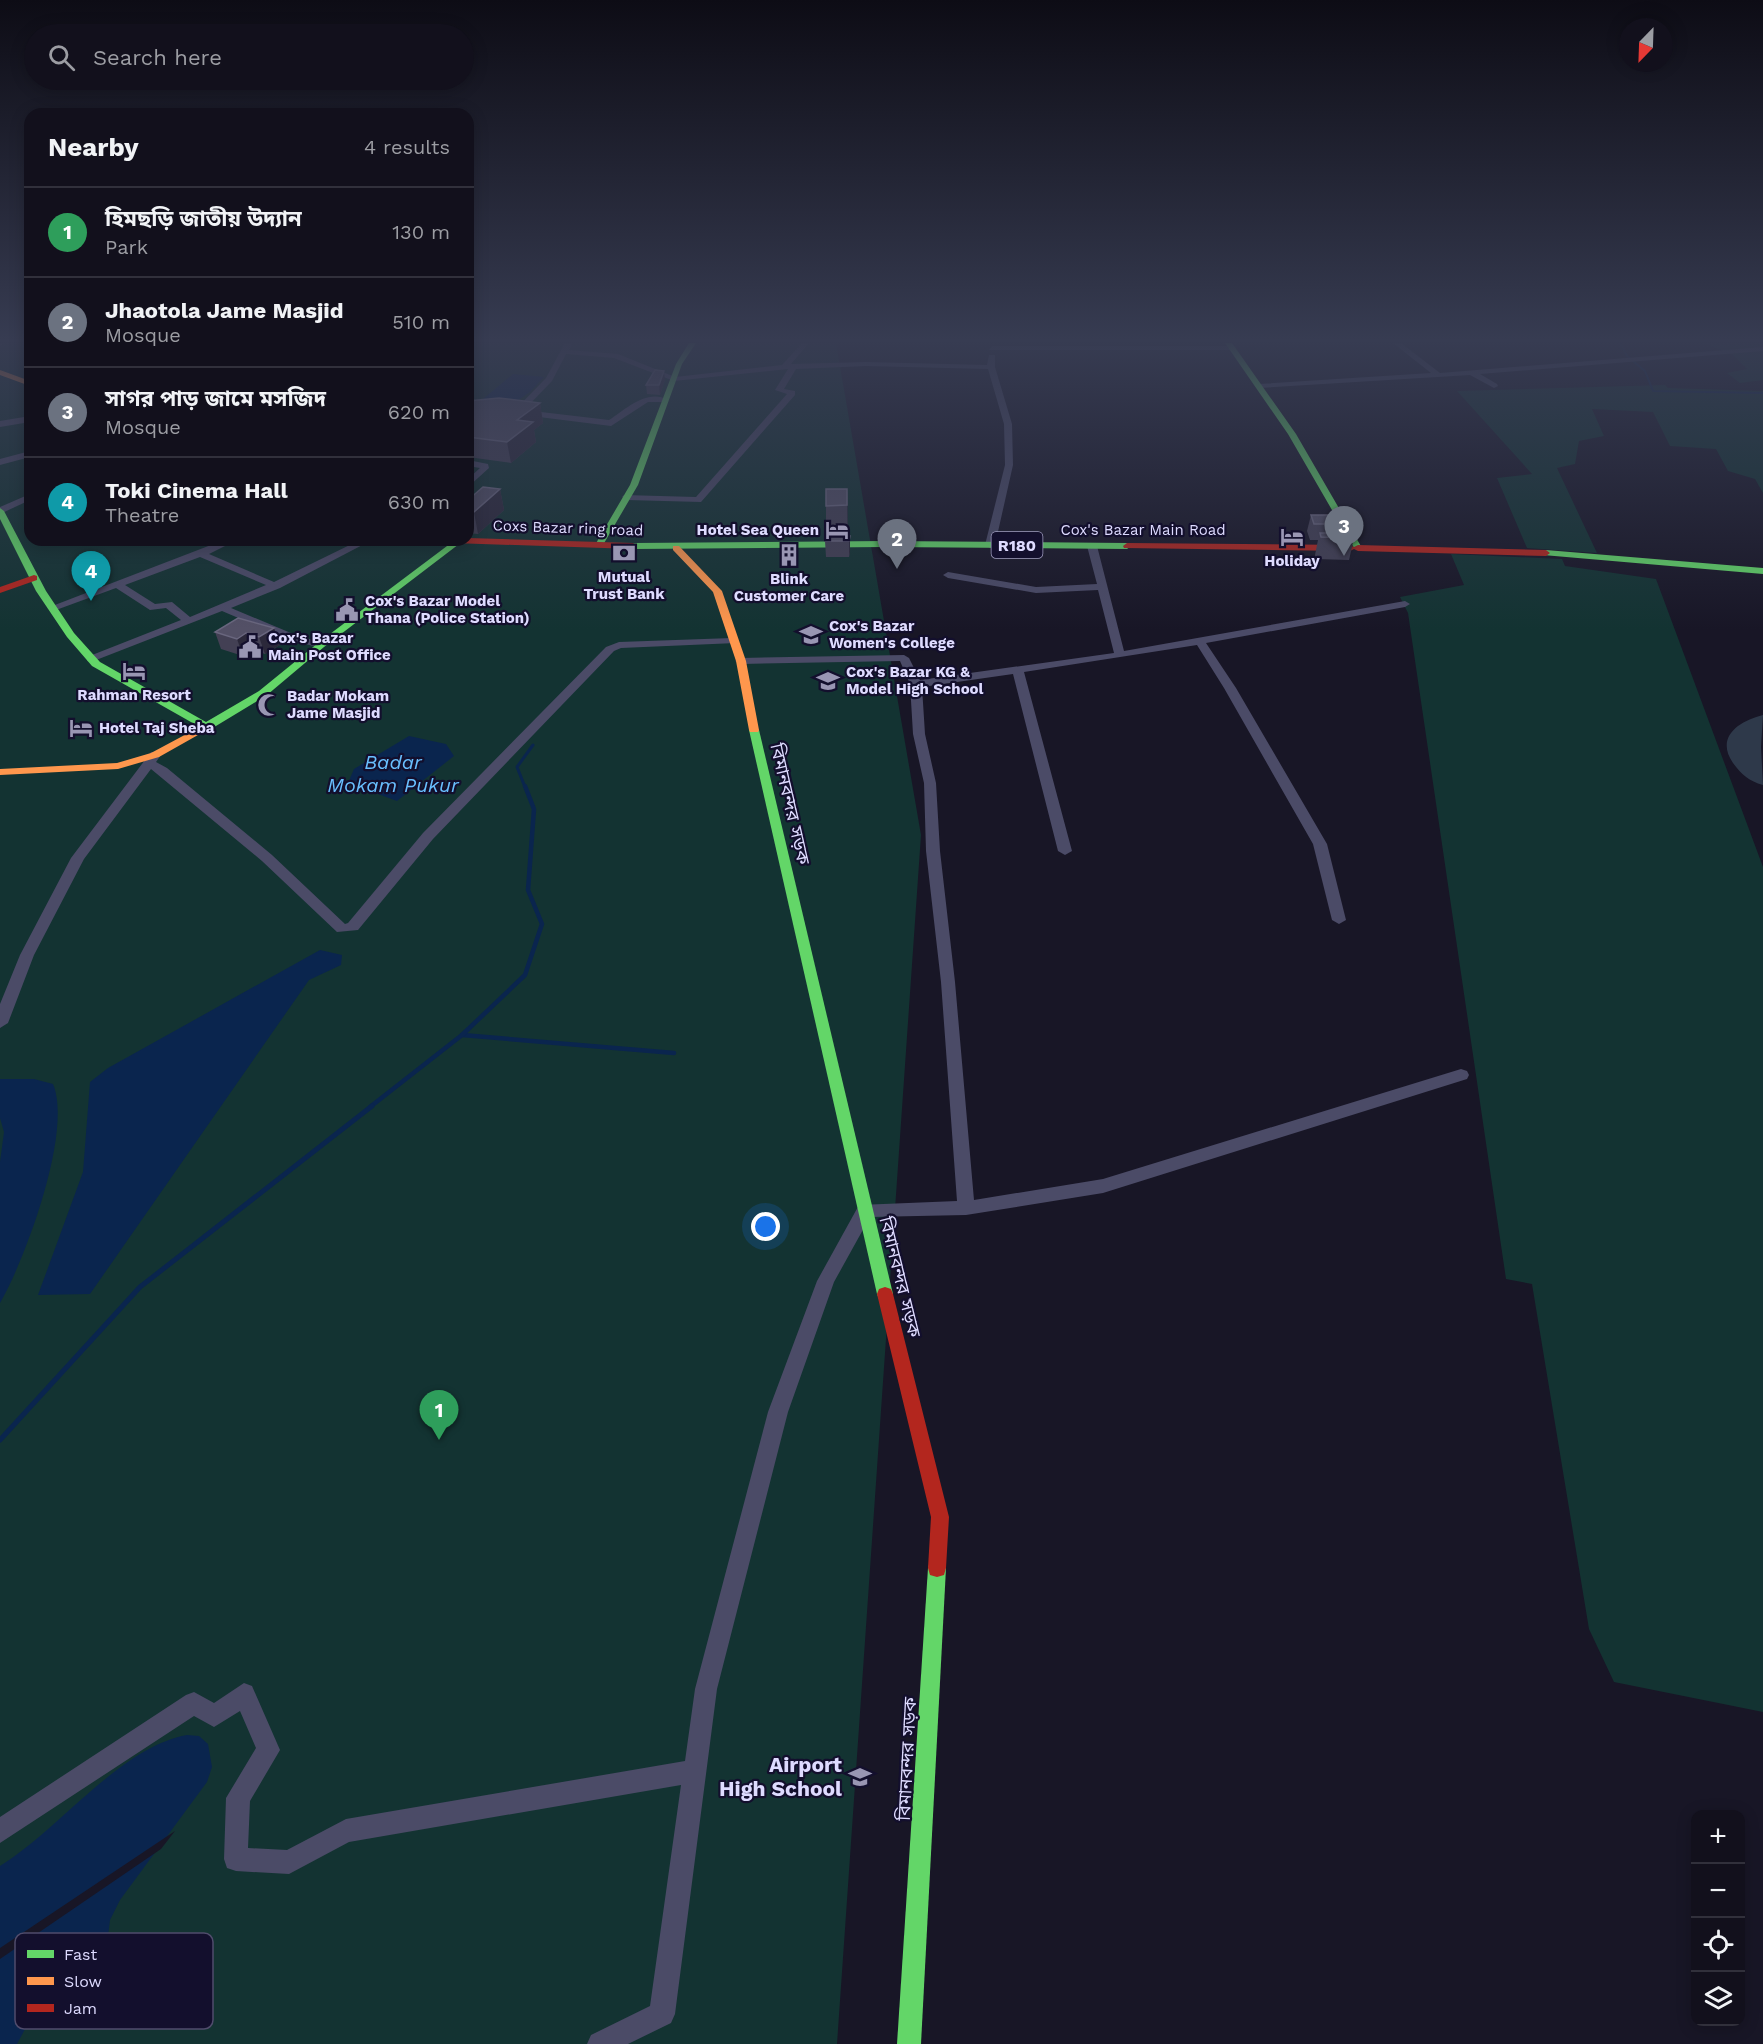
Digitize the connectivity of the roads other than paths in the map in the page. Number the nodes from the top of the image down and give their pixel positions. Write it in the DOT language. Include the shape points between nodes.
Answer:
graph roads {
  1 [pos="650,438"];
  2 [pos="752,438"];
  3 [pos="1008,438"];
  4 [pos="1295,438"];
  5 [pos="24,456"];
  6 [pos="0,462"];
  7 [pos="474,464"];
  8 [pos="474,478"];
  9 [pos="627,497"];
  10 [pos="24,500"];
  11 [pos="0,511"];
  12 [pos="474,542"];
  13 [pos="599,545"];
  14 [pos="990,545"];
  15 [pos="219,546"];
  16 [pos="355,546"];
  17 [pos="450,546"];
  18 [pos="1092,546"];
  19 [pos="676,548"];
  20 [pos="1358,548"];
  21 [pos="201,554"];
  22 [pos="1763,571"];
  23 [pos="948,575"];
  24 [pos="34,578"];
  25 [pos="118,585"];
  26 [pos="276,586"];
  27 [pos="1102,587"];
  28 [pos="0,590"];
  29 [pos="1405,604"];
  30 [pos="52,608"];
  31 [pos="223,608"];
  32 [pos="189,621"];
  33 [pos="1199,640"];
  34 [pos="732,641"];
  35 [pos="321,645"];
  36 [pos="1120,655"];
  37 [pos="91,659"];
  38 [pos="741,661"];
  39 [pos="1018,671"];
  40 [pos="916,684"];
  41 [pos="207,727"];
  42 [pos="152,759"];
  43 [pos="0,772"];
  44 [pos="1065,851"];
  45 [pos="1339,920"];
  46 [pos="0,1023"];
  47 [pos="1461,1076"];
  48 [pos="966,1208"];
  49 [pos="865,1210"];
  50 [pos="695,1771"];
  51 [pos="0,1831"];
  52 [pos="600,2044"];
  53 [pos="909,2044"];
  1 -- 9 [label="main road"];
  2 -- 9 [label="street" via="698,500"];
  3 -- 14 [label="street" via="1008,465"];
  4 -- 20 [label="main road"];
  5 -- 6 [label="street"];
  7 -- 8 [label="street" via="485,466"];
  9 -- 13 [label="main road"];
  10 -- 11 [label="street"];
  11 -- 24 [label="main road"];
  12 -- 13 [label="main road, Coxs Bazar ring road / R180"];
  13 -- 19 [label="main road, Coxs Bazar ring road / R180"];
  14 -- 18 [label="main road, Cox's Bazar Main Road / R180"];
  14 -- 19 [label="main road, Cox's Bazar Main Road / R180"];
  15 -- 21 [label="street"];
  16 -- 26 [label="street"];
  17 -- 35 [label="main road"];
  18 -- 20 [label="main road, Cox's Bazar Main Road / R180"];
  18 -- 27 [label="street"];
  19 -- 34 [label="main road, বিমানবন্দর সড়ক" via="717,591"];
  20 -- 22 [label="main road, Cox's Bazar Main Road" via="1529,552"];
  21 -- 25 [label="street"];
  21 -- 26 [label="street"];
  23 -- 27 [label="street" via="1036,590"];
  24 -- 28 [label="main road"];
  24 -- 30 [label="main road"];
  25 -- 30 [label="street"];
  25 -- 32 [label="street" via="154,608 168,604"];
  26 -- 31 [label="street"];
  27 -- 36 [label="street"];
  29 -- 33 [label="street"];
  30 -- 37 [label="main road"];
  31 -- 32 [label="street"];
  31 -- 35 [label="street"];
  32 -- 37 [label="street"];
  33 -- 36 [label="street"];
  33 -- 45 [label="street" via="1320,844"];
  34 -- 38 [label="main road, বিমানবন্দর সড়ক"];
  34 -- 42 [label="street" via="619,645 610,649 428,836 348,929 342,929"];
  35 -- 41 [label="main road" via="263,693"];
  36 -- 39 [label="street"];
  37 -- 41 [label="main road" via="141,692"];
  38 -- 40 [label="street" via="904,657"];
  38 -- 49 [label="main road, বিমানবন্দর সড়ক"];
  39 -- 40 [label="street"];
  39 -- 44 [label="street"];
  40 -- 48 [label="street" via="919,734 930,783"];
  41 -- 42 [label="main road"];
  42 -- 43 [label="main road" via="118,766"];
  42 -- 46 [label="street" via="78,858 27,955"];
  47 -- 48 [label="street" via="1103,1186"];
  48 -- 49 [label="street"];
  49 -- 50 [label="street" via="826,1281 778,1412 706,1689"];
  49 -- 53 [label="main road, বিমানবন্দর সড়ক" via="940,1517"];
  50 -- 51 [label="street" via="346,1831 289,1862 236,1859 238,1798 268,1750 244,1694 214,1716 194,1703"];
  50 -- 52 [label="street" via="662,2014"];
}
